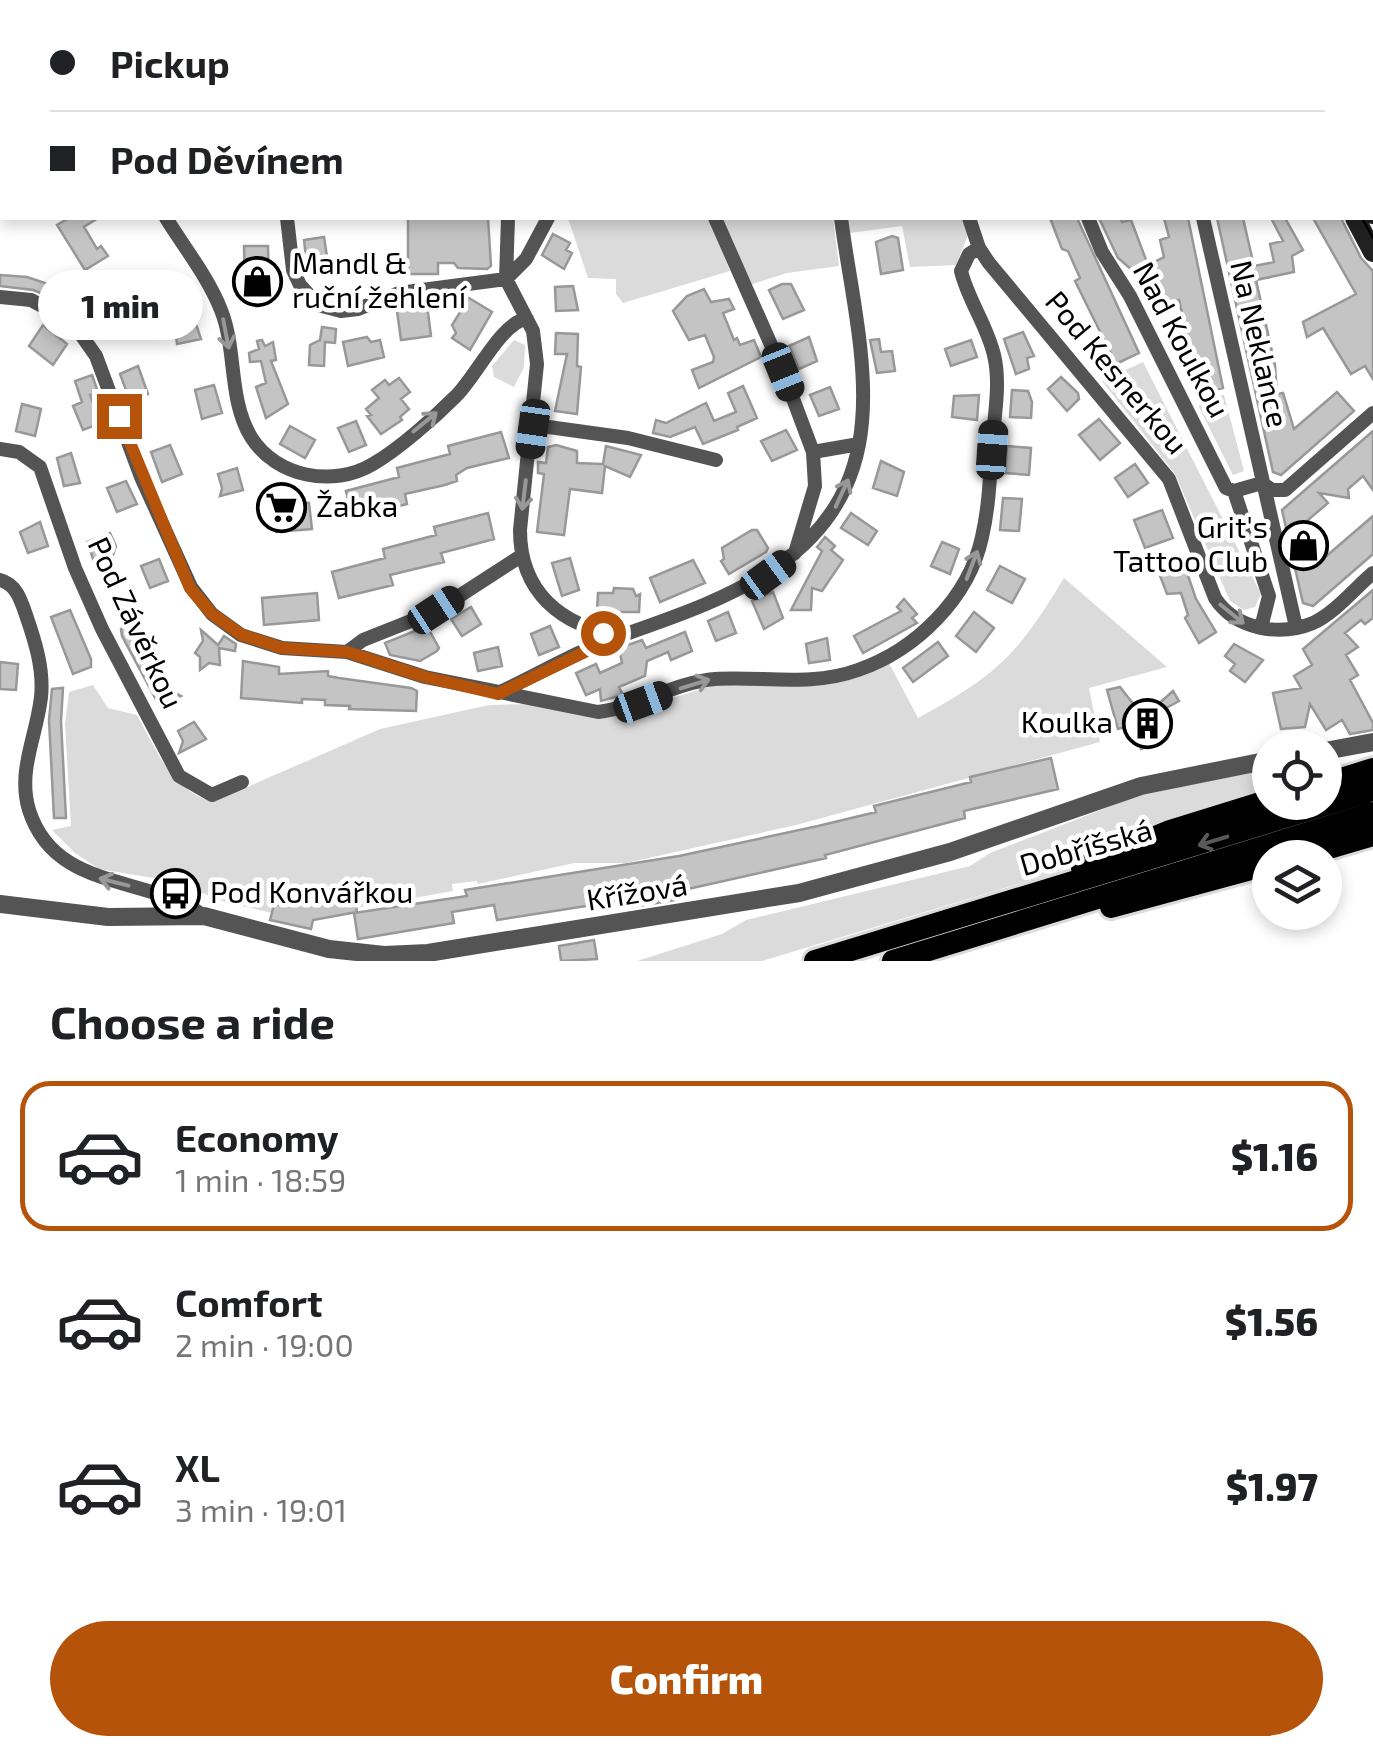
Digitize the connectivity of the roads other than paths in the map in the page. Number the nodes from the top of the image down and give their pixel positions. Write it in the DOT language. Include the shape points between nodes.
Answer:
graph roads {
  1 [pos="167,220"];
  2 [pos="287,220"];
  3 [pos="508,220"];
  4 [pos="547,220"];
  5 [pos="715,220"];
  6 [pos="841,220"];
  7 [pos="970,220"];
  8 [pos="1089,220"];
  9 [pos="1203,220"];
  10 [pos="1355,220"];
  11 [pos="979,248"];
  12 [pos="1373,252"];
  13 [pos="506,279"];
  14 [pos="0,297"];
  15 [pos="527,319"];
  16 [pos="1373,414"];
  17 [pos="534,425"];
  18 [pos="859,444"];
  19 [pos="0,449"];
  20 [pos="813,452"];
  21 [pos="716,460"];
  22 [pos="1262,483"];
  23 [pos="1230,490"];
  24 [pos="521,556"];
  25 [pos="794,556"];
  26 [pos="1373,573"];
  27 [pos="0,580"];
  28 [pos="1296,626"];
  29 [pos="584,628"];
  30 [pos="1261,628"];
  31 [pos="620,635"];
  32 [pos="347,652"];
  33 [pos="576,656"];
  34 [pos="498,694"];
  35 [pos="1373,742"];
  36 [pos="1342,748"];
  37 [pos="1252,764"];
  38 [pos="1373,769"];
  39 [pos="1342,779"];
  40 [pos="242,782"];
  41 [pos="1373,790"];
  42 [pos="1252,806"];
  43 [pos="1373,813"];
  44 [pos="1373,835"];
  45 [pos="1342,844"];
  46 [pos="1252,869"];
  47 [pos="0,904"];
  48 [pos="987,908"];
  49 [pos="204,916"];
  50 [pos="975,934"];
  51 [pos="816,961"];
  52 [pos="892,961"];
  1 -- 15 [label="street, one-way" via="221,310 249,434 293,472 325,477 373,465 456,396 508,328"];
  2 -- 13 [label="street" via="300,285 308,298 330,309 350,311 399,293"];
  3 -- 13 [label="street"];
  4 -- 13 [label="street" via="526,259"];
  5 -- 20 [label="street"];
  6 -- 18 [label="street" via="862,388"];
  7 -- 11 [label="street, Pod Kesnerkou"];
  8 -- 23 [label="street, Nad Koulkou"];
  9 -- 22 [label="street, Na Neklance"];
  10 -- 12 [label="main road"];
  11 -- 30 [label="street, Pod Kesnerkou, one-way" via="1169,479 1221,607 1242,624"];
  34 -- 11 [label="street, one-way" via="598,712 713,679 824,678 891,655 936,620 965,582 982,539 988,488 995,357 961,271"];
  13 -- 15 [label="street"];
  14 -- 32 [label="street" via="31,300 65,318 96,356 190,588 212,614 242,635 282,648"];
  15 -- 17 [label="street" via="537,358"];
  16 -- 22 [label="street" via="1285,490"];
  17 -- 21 [label="street"];
  17 -- 24 [label="street, one-way"];
  18 -- 20 [label="street"];
  25 -- 18 [label="street, one-way" via="842,496"];
  19 -- 40 [label="street, Pod Závěrkou" via="19,452 40,467 102,630 180,776 212,795"];
  20 -- 25 [label="street" via="815,486"];
  22 -- 23 [label="street"];
  22 -- 28 [label="street, Na Neklance"];
  23 -- 30 [label="street" via="1269,596"];
  24 -- 29 [label="street" via="542,599"];
  24 -- 32 [label="street" via="436,610"];
  25 -- 31 [label="street" via="748,584"];
  26 -- 28 [label="street" via="1322,617"];
  49 -- 27 [label="street, one-way" via="167,895 94,878 57,854 38,830 25,781 41,696 38,656 20,601"];
  28 -- 30 [label="street"];
  29 -- 31 [label="street"];
  29 -- 33 [label="street"];
  31 -- 33 [label="street"];
  32 -- 34 [label="street"];
  33 -- 34 [label="street"];
  35 -- 36 [label="street"];
  37 -- 49 [label="street, Křížová" via="1141,786 950,852 799,893 510,942 365,954"];
  38 -- 39 [label="highway"];
  41 -- 48 [label="highway, Dobříšská, one-way"];
  42 -- 48 [label="highway" via="1170,831"];
  43 -- 50 [label="highway, Dobříšská"];
  44 -- 45 [label="highway"];
  46 -- 50 [label="highway" via="1058,922"];
  47 -- 49 [label="street, Křížová" via="108,917"];
  48 -- 51 [label="highway, Dobříšská"];
  50 -- 52 [label="highway, Dobříšská"];
}
